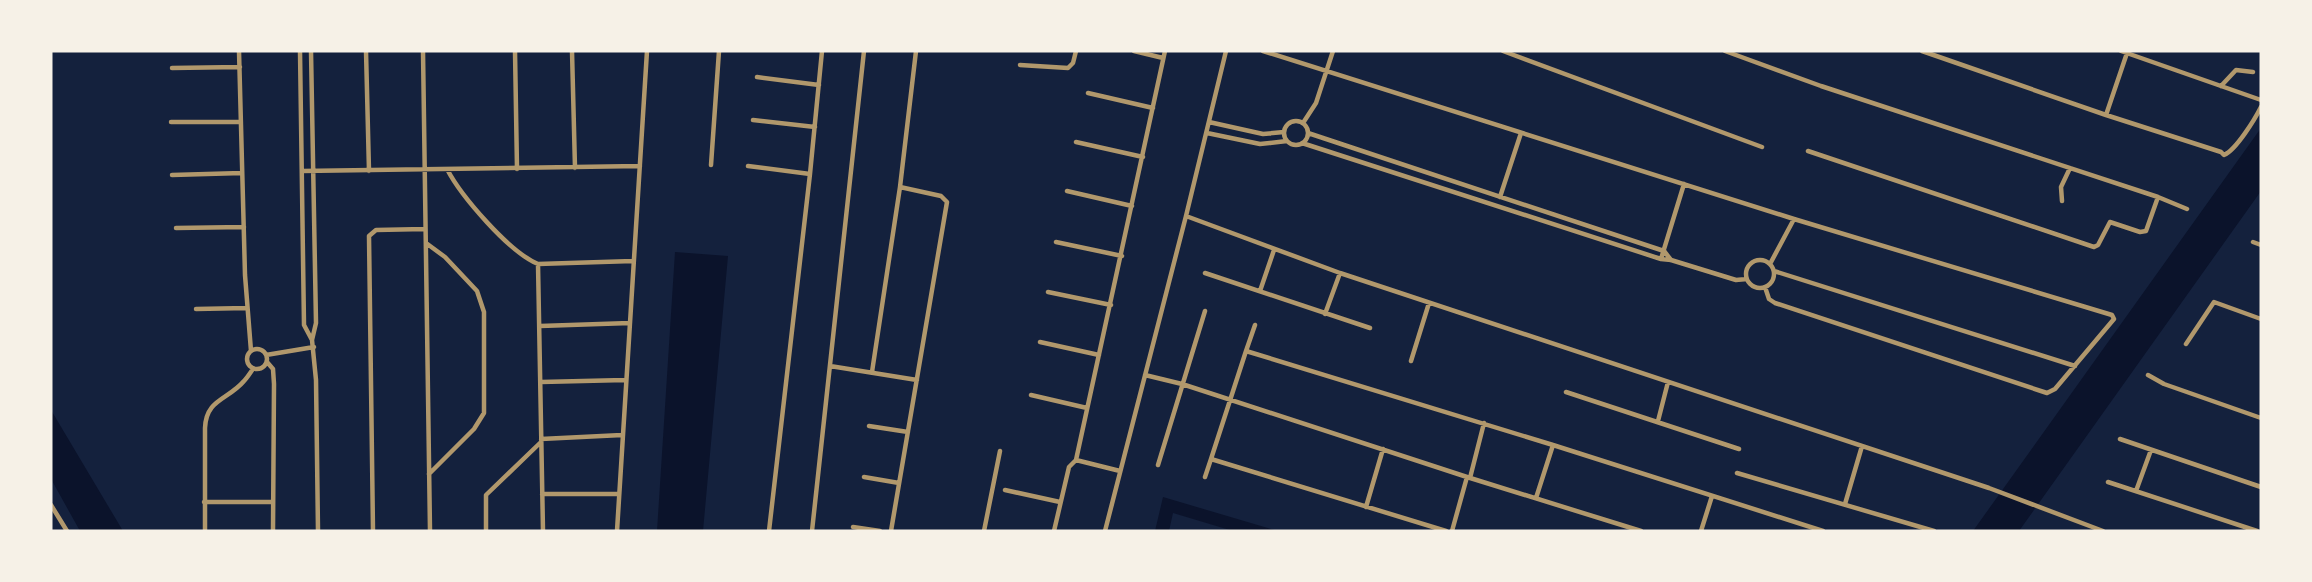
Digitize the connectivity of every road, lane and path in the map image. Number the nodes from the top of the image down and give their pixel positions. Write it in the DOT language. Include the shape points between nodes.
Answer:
graph roads {
  1 [pos="239,51"];
  2 [pos="300,51"];
  3 [pos="311,51"];
  4 [pos="366,51"];
  5 [pos="423,51"];
  6 [pos="515,51"];
  7 [pos="572,51"];
  8 [pos="647,51"];
  9 [pos="719,51"];
  10 [pos="822,51"];
  11 [pos="864,51"];
  12 [pos="916,51"];
  13 [pos="1076,51"];
  14 [pos="1134,51"];
  15 [pos="1165,51"];
  16 [pos="1226,51"];
  17 [pos="1263,51"];
  18 [pos="1333,51"];
  19 [pos="1503,51"];
  20 [pos="1725,51"];
  21 [pos="1922,51"];
  22 [pos="2121,51"];
  23 [pos="2127,53"];
  24 [pos="1163,58"];
  25 [pos="1020,65"];
  26 [pos="240,67"];
  27 [pos="172,69"];
  28 [pos="1327,71"];
  29 [pos="2253,72"];
  30 [pos="757,77"];
  31 [pos="819,84"];
  32 [pos="2221,86"];
  33 [pos="1088,93"];
  34 [pos="2261,100"];
  35 [pos="2261,107"];
  36 [pos="1153,108"];
  37 [pos="2106,115"];
  38 [pos="753,120"];
  39 [pos="171,122"];
  40 [pos="241,122"];
  41 [pos="1209,122"];
  42 [pos="1303,123"];
  43 [pos="815,127"];
  44 [pos="1284,132"];
  45 [pos="1207,133"];
  46 [pos="1308,133"];
  47 [pos="1521,133"];
  48 [pos="1287,141"];
  49 [pos="1076,142"];
  50 [pos="1302,143"];
  51 [pos="1762,147"];
  52 [pos="1808,151"];
  53 [pos="1143,157"];
  54 [pos="711,165"];
  55 [pos="640,166"];
  56 [pos="748,166"];
  57 [pos="575,168"];
  58 [pos="2070,168"];
  59 [pos="426,169"];
  60 [pos="447,169"];
  61 [pos="517,169"];
  62 [pos="302,171"];
  63 [pos="312,171"];
  64 [pos="369,171"];
  65 [pos="242,173"];
  66 [pos="810,174"];
  67 [pos="172,175"];
  68 [pos="1684,184"];
  69 [pos="900,187"];
  70 [pos="1067,191"];
  71 [pos="1500,197"];
  72 [pos="2158,197"];
  73 [pos="2062,201"];
  74 [pos="1132,207"];
  75 [pos="2187,209"];
  76 [pos="1186,216"];
  77 [pos="1794,219"];
  78 [pos="244,227"];
  79 [pos="176,228"];
  80 [pos="426,229"];
  81 [pos="1056,242"];
  82 [pos="2253,242"];
  83 [pos="426,243"];
  84 [pos="2261,245"];
  85 [pos="1274,250"];
  86 [pos="1664,251"];
  87 [pos="1122,256"];
  88 [pos="1661,259"];
  89 [pos="1671,260"];
  90 [pos="633,261"];
  91 [pos="538,264"];
  92 [pos="1770,264"];
  93 [pos="1774,271"];
  94 [pos="1205,273"];
  95 [pos="1340,273"];
  96 [pos="1747,279"];
  97 [pos="1765,287"];
  98 [pos="1260,291"];
  99 [pos="1048,292"];
  100 [pos="1429,303"];
  101 [pos="1111,305"];
  102 [pos="247,308"];
  103 [pos="196,309"];
  104 [pos="1205,311"];
  105 [pos="1325,314"];
  106 [pos="2261,319"];
  107 [pos="630,323"];
  108 [pos="1255,325"];
  109 [pos="540,326"];
  110 [pos="1370,328"];
  111 [pos="312,340"];
  112 [pos="1040,342"];
  113 [pos="2186,344"];
  114 [pos="314,347"];
  115 [pos="251,351"];
  116 [pos="1246,351"];
  117 [pos="266,355"];
  118 [pos="1099,355"];
  119 [pos="1411,360"];
  120 [pos="267,362"];
  121 [pos="830,366"];
  122 [pos="2075,366"];
  123 [pos="253,369"];
  124 [pos="872,372"];
  125 [pos="1145,375"];
  126 [pos="2148,375"];
  127 [pos="625,380"];
  128 [pos="916,380"];
  129 [pos="541,382"];
  130 [pos="1668,382"];
  131 [pos="1182,384"];
  132 [pos="1566,392"];
  133 [pos="1031,395"];
  134 [pos="1230,401"];
  135 [pos="1087,408"];
  136 [pos="2261,418"];
  137 [pos="1658,421"];
  138 [pos="1484,423"];
  139 [pos="869,426"];
  140 [pos="908,432"];
  141 [pos="622,435"];
  142 [pos="2120,440"];
  143 [pos="541,441"];
  144 [pos="1553,445"];
  145 [pos="1862,446"];
  146 [pos="1383,449"];
  147 [pos="1739,449"];
  148 [pos="2151,450"];
  149 [pos="1000,451"];
  150 [pos="1211,459"];
  151 [pos="1076,460"];
  152 [pos="1158,465"];
  153 [pos="1120,471"];
  154 [pos="1737,473"];
  155 [pos="429,474"];
  156 [pos="864,477"];
  157 [pos="1205,477"];
  158 [pos="1469,478"];
  159 [pos="2108,482"];
  160 [pos="899,483"];
  161 [pos="2261,487"];
  162 [pos="1005,490"];
  163 [pos="2136,491"];
  164 [pos="542,494"];
  165 [pos="619,494"];
  166 [pos="1712,496"];
  167 [pos="1536,498"];
  168 [pos="204,502"];
  169 [pos="273,502"];
  170 [pos="1060,502"];
  171 [pos="1845,504"];
  172 [pos="51,505"];
  173 [pos="1366,507"];
  174 [pos="853,527"];
  175 [pos="67,531"];
  176 [pos="205,531"];
  177 [pos="273,531"];
  178 [pos="318,531"];
  179 [pos="374,531"];
  180 [pos="430,531"];
  181 [pos="486,531"];
  182 [pos="543,531"];
  183 [pos="617,531"];
  184 [pos="769,531"];
  185 [pos="812,531"];
  186 [pos="880,531"];
  187 [pos="891,531"];
  188 [pos="984,531"];
  189 [pos="1054,531"];
  190 [pos="1105,531"];
  191 [pos="1446,531"];
  192 [pos="1452,531"];
  193 [pos="1641,531"];
  194 [pos="1701,531"];
  195 [pos="1823,531"];
  196 [pos="1935,531"];
  197 [pos="2103,531"];
  198 [pos="2257,531"];
  1 -- 26 [label="street"];
  2 -- 62 [label="street"];
  3 -- 63 [label="street"];
  4 -- 64 [label="street"];
  5 -- 59 [label="street"];
  6 -- 61 [label="street"];
  7 -- 57 [label="street"];
  8 -- 55 [label="street"];
  9 -- 54 [label="street"];
  10 -- 31 [label="street"];
  11 -- 121 [label="street"];
  12 -- 69 [label="street"];
  13 -- 25 [label="street" via="1068,68"];
  14 -- 24 [label="street"];
  15 -- 24 [label="street"];
  16 -- 41 [label="street"];
  17 -- 28 [label="street"];
  18 -- 28 [label="street"];
  19 -- 51 [label="street"];
  20 -- 58 [label="street"];
  21 -- 37 [label="street"];
  22 -- 23 [label="street"];
  23 -- 32 [label="street"];
  23 -- 37 [label="street"];
  24 -- 36 [label="street"];
  26 -- 27 [label="street"];
  26 -- 40 [label="street"];
  28 -- 42 [label="street" via="1316,103"];
  28 -- 47 [label="street"];
  29 -- 32 [label="street" via="2236,70"];
  30 -- 31 [label="street"];
  31 -- 43 [label="street"];
  32 -- 34 [label="street"];
  33 -- 36 [label="street"];
  35 -- 37 [label="street" via="2224,155"];
  36 -- 53 [label="street"];
  38 -- 43 [label="street"];
  39 -- 40 [label="street"];
  40 -- 65 [label="street"];
  41 -- 44 [label="street" via="1263,134"];
  41 -- 45 [label="street"];
  42 -- 44 [label="street" via="1289,122"];
  42 -- 46 [label="street"];
  43 -- 66 [label="street"];
  44 -- 48 [label="street"];
  45 -- 48 [label="street" via="1260,144"];
  45 -- 76 [label="street"];
  46 -- 50 [label="street"];
  46 -- 71 [label="street"];
  47 -- 68 [label="street"];
  47 -- 71 [label="street"];
  48 -- 50 [label="street"];
  49 -- 53 [label="street"];
  50 -- 88 [label="street"];
  52 -- 72 [label="street" via="2094,247 2110,222 2146,231"];
  53 -- 74 [label="street"];
  55 -- 57 [label="street"];
  55 -- 90 [label="street"];
  56 -- 66 [label="street"];
  57 -- 61 [label="street"];
  58 -- 72 [label="street"];
  58 -- 73 [label="street" via="2061,187"];
  59 -- 60 [label="street"];
  59 -- 64 [label="street"];
  59 -- 80 [label="street"];
  60 -- 61 [label="street"];
  60 -- 91 [label="street" via="463,195 509,243"];
  62 -- 63 [label="street"];
  62 -- 111 [label="street" via="304,325"];
  63 -- 64 [label="street"];
  63 -- 111 [label="street" via="316,323"];
  65 -- 67 [label="street"];
  65 -- 78 [label="street"];
  66 -- 184 [label="street"];
  68 -- 77 [label="street"];
  68 -- 86 [label="street"];
  69 -- 124 [label="street"];
  69 -- 128 [label="street" via="941,196 947,202"];
  70 -- 74 [label="street"];
  71 -- 86 [label="street"];
  72 -- 75 [label="street"];
  74 -- 87 [label="street"];
  76 -- 85 [label="street"];
  76 -- 125 [label="street"];
  77 -- 92 [label="street"];
  77 -- 122 [label="street" via="2112,315 2113,322"];
  78 -- 79 [label="street"];
  78 -- 102 [label="street"];
  80 -- 83 [label="street"];
  80 -- 179 [label="street" via="376,230 369,236"];
  81 -- 87 [label="street"];
  82 -- 84 [label="street"];
  83 -- 155 [label="street"];
  83 -- 155 [label="street" via="477,291 484,312 484,413 474,429"];
  85 -- 95 [label="street"];
  85 -- 98 [label="street"];
  86 -- 88 [label="street"];
  86 -- 89 [label="street"];
  87 -- 101 [label="street"];
  88 -- 89 [label="street"];
  89 -- 96 [label="street" via="1736,280"];
  90 -- 91 [label="street"];
  90 -- 107 [label="street"];
  91 -- 109 [label="street"];
  92 -- 93 [label="street"];
  92 -- 96 [label="street" via="1762,260 1751,263"];
  93 -- 97 [label="street" via="1773,279"];
  93 -- 122 [label="street"];
  94 -- 98 [label="street"];
  95 -- 100 [label="street"];
  95 -- 105 [label="street"];
  96 -- 97 [label="street" via="1753,286"];
  97 -- 122 [label="street" via="1775,303 2047,393"];
  98 -- 105 [label="street"];
  99 -- 101 [label="street"];
  100 -- 119 [label="street"];
  100 -- 130 [label="street"];
  101 -- 118 [label="street"];
  102 -- 103 [label="street"];
  102 -- 115 [label="street"];
  104 -- 131 [label="street"];
  105 -- 110 [label="street"];
  106 -- 113 [label="street" via="2214,303"];
  107 -- 109 [label="street"];
  107 -- 127 [label="street"];
  108 -- 116 [label="street"];
  109 -- 129 [label="street"];
  111 -- 114 [label="street"];
  112 -- 118 [label="street"];
  114 -- 117 [label="street"];
  114 -- 178 [label="street"];
  115 -- 117 [label="street" via="260,350"];
  115 -- 123 [label="street" via="247,362"];
  116 -- 134 [label="street"];
  116 -- 138 [label="street"];
  117 -- 120 [label="street"];
  118 -- 135 [label="street"];
  120 -- 123 [label="street" via="263,368"];
  120 -- 169 [label="street" via="274,373"];
  121 -- 124 [label="street"];
  121 -- 185 [label="street"];
  123 -- 168 [label="street" via="207,414"];
  124 -- 128 [label="street"];
  125 -- 131 [label="street"];
  125 -- 153 [label="street"];
  126 -- 136 [label="street"];
  127 -- 129 [label="street"];
  127 -- 141 [label="street"];
  128 -- 140 [label="street"];
  129 -- 143 [label="street"];
  130 -- 137 [label="street"];
  130 -- 145 [label="street"];
  131 -- 134 [label="street"];
  131 -- 152 [label="street"];
  132 -- 137 [label="street"];
  133 -- 135 [label="street"];
  134 -- 146 [label="street"];
  134 -- 150 [label="street"];
  135 -- 151 [label="street"];
  137 -- 147 [label="street"];
  138 -- 144 [label="street"];
  138 -- 158 [label="street"];
  139 -- 140 [label="street"];
  140 -- 160 [label="street"];
  141 -- 143 [label="street"];
  141 -- 165 [label="street"];
  142 -- 148 [label="street"];
  143 -- 164 [label="street"];
  143 -- 181 [label="street" via="486,495"];
  144 -- 166 [label="street"];
  144 -- 167 [label="street"];
  145 -- 171 [label="street"];
  145 -- 197 [label="street"];
  146 -- 158 [label="street"];
  146 -- 173 [label="street"];
  148 -- 161 [label="street"];
  148 -- 163 [label="street"];
  149 -- 188 [label="street"];
  150 -- 157 [label="street"];
  150 -- 173 [label="street"];
  151 -- 153 [label="street"];
  151 -- 170 [label="street" via="1069,467"];
  153 -- 190 [label="street"];
  154 -- 171 [label="street"];
  155 -- 180 [label="street"];
  156 -- 160 [label="street"];
  158 -- 167 [label="street"];
  158 -- 192 [label="street"];
  159 -- 163 [label="street"];
  160 -- 187 [label="street"];
  162 -- 170 [label="street"];
  163 -- 198 [label="street"];
  164 -- 165 [label="street"];
  164 -- 182 [label="street"];
  165 -- 183 [label="street"];
  166 -- 194 [label="street"];
  166 -- 195 [label="street"];
  167 -- 193 [label="street"];
  168 -- 169 [label="street"];
  168 -- 176 [label="street"];
  169 -- 177 [label="street"];
  170 -- 189 [label="street"];
  171 -- 196 [label="street"];
  172 -- 175 [label="street"];
  173 -- 191 [label="street"];
  174 -- 186 [label="street"];
}
